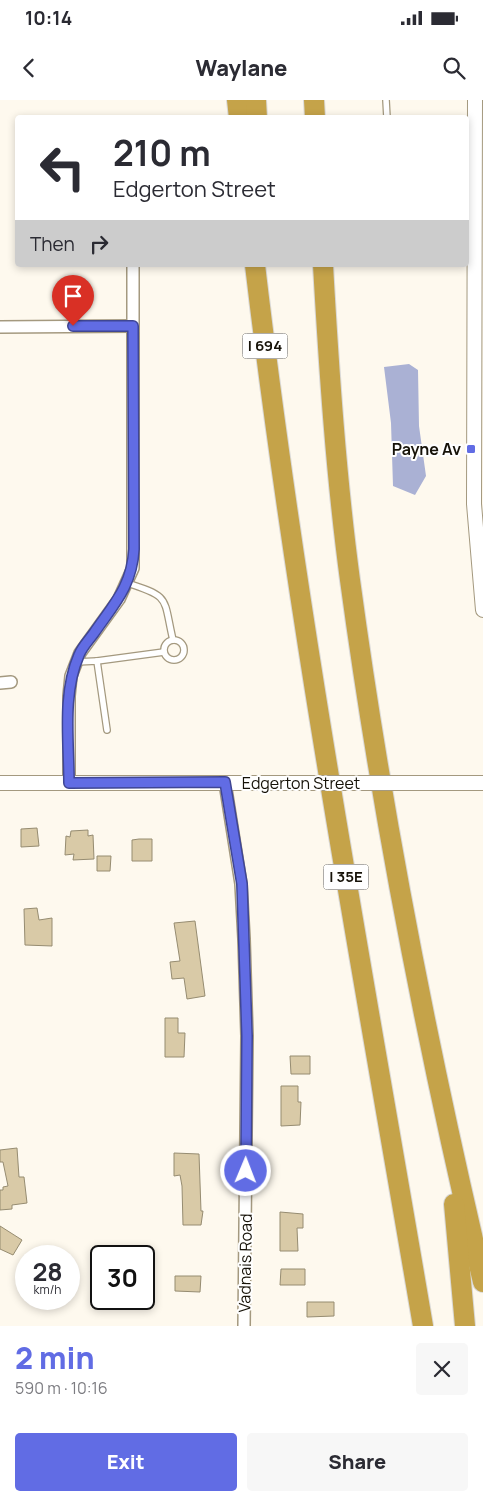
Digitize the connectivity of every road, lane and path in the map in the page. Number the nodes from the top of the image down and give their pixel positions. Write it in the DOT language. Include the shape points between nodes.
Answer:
graph roads {
  1 [pos="237,100"];
  2 [pos="256,100"];
  3 [pos="314,100"];
  4 [pos="386,100"];
  5 [pos="475,100"];
  6 [pos="239,115"];
  7 [pos="257,115"];
  8 [pos="315,115"];
  9 [pos="387,115"];
  10 [pos="479,130"];
  11 [pos="471,254"];
  12 [pos="133,267"];
  13 [pos="255,267"];
  14 [pos="264,267"];
  15 [pos="323,267"];
  16 [pos="133,326"];
  17 [pos="0,327"];
  18 [pos="274,427"];
  19 [pos="479,437"];
  20 [pos="127,583"];
  21 [pos="483,610"];
  22 [pos="173,640"];
  23 [pos="164,652"];
  24 [pos="97,661"];
  25 [pos="76,662"];
  26 [pos="106,730"];
  27 [pos="225,782"];
  28 [pos="0,783"];
  29 [pos="69,783"];
  30 [pos="483,783"];
  31 [pos="448,1133"];
  32 [pos="483,1282"];
  33 [pos="244,1326"];
  34 [pos="423,1326"];
  35 [pos="465,1326"];
  1 -- 6 [label="highway"];
  2 -- 7 [label="highway"];
  3 -- 8 [label="highway"];
  4 -- 9 [label="lane"];
  5 -- 10 [label="street"];
  10 -- 11 [label="street"];
  11 -- 19 [label="street"];
  12 -- 16 [label="street"];
  13 -- 18 [label="highway, I 694"];
  14 -- 18 [label="highway, I 35E"];
  15 -- 31 [label="highway" via="350,579 397,871"];
  16 -- 17 [label="street"];
  16 -- 20 [label="street" via="134,549 133,568"];
  18 -- 34 [label="highway, I 35E" via="304,626"];
  19 -- 21 [label="street" via="474,504"];
  20 -- 22 [label="lane" via="156,592 163,598"];
  20 -- 25 [label="street"];
  22 -- 23 [label="lane" via="167,643"];
  22 -- 23 [label="lane" via="182,644 181,656 173,660"];
  23 -- 24 [label="lane"];
  24 -- 25 [label="lane"];
  24 -- 26 [label="lane"];
  25 -- 29 [label="street" via="69,696"];
  27 -- 29 [label="street, Edgerton Street"];
  27 -- 30 [label="street, Edgerton Street, bridge"];
  27 -- 33 [label="street, Vadnais Road" via="242,884 244,939 247,1036"];
  28 -- 29 [label="street, Edgerton Street"];
  31 -- 32 [label="highway"];
  31 -- 35 [label="highway"];
}
